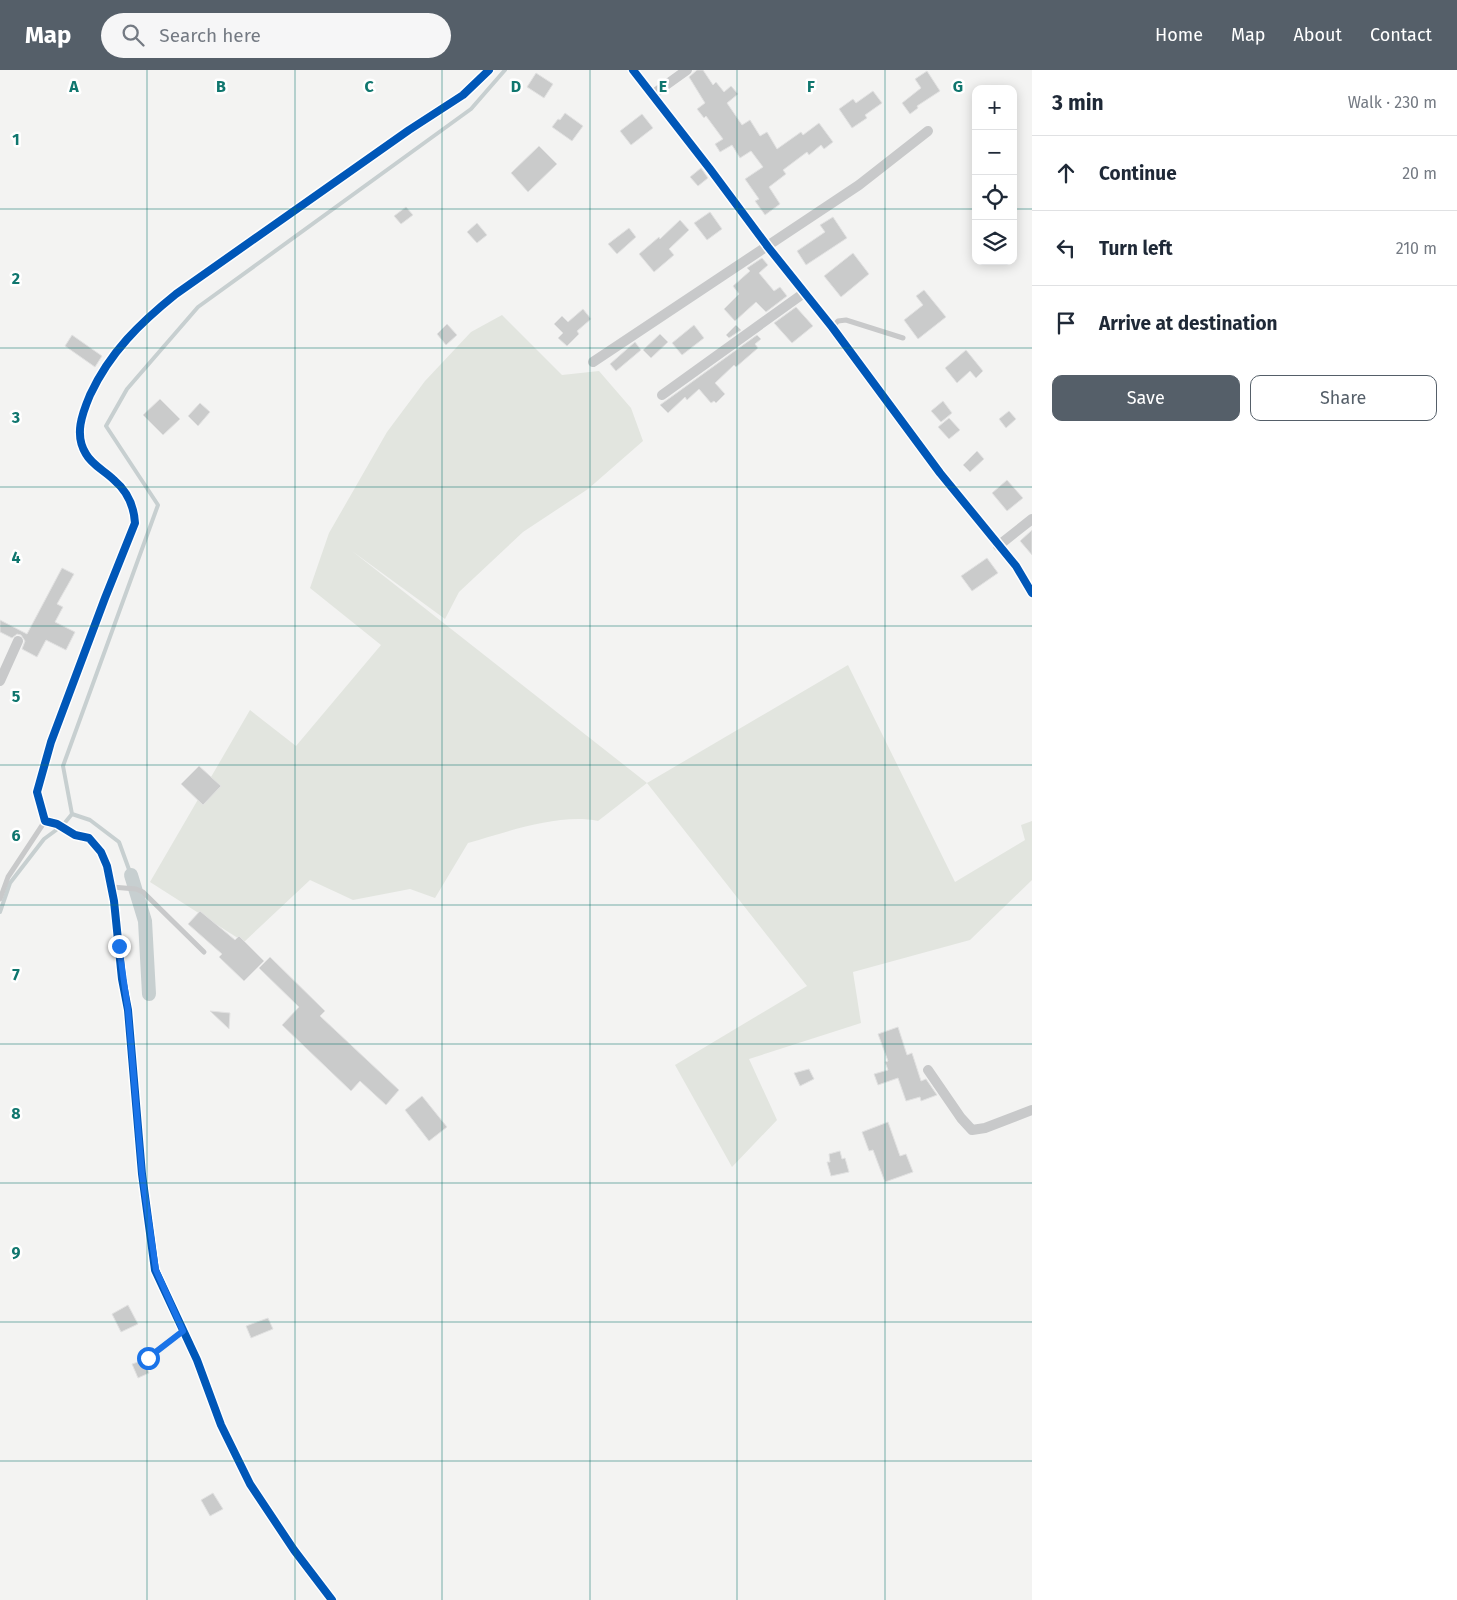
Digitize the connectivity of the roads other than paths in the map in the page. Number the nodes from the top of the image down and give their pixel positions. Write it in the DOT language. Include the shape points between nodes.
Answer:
graph roads {
  1 [pos="489,70"];
  2 [pos="633,70"];
  3 [pos="687,70"];
  4 [pos="652,95"];
  5 [pos="928,132"];
  6 [pos="768,247"];
  7 [pos="804,293"];
  8 [pos="832,327"];
  9 [pos="903,338"];
  10 [pos="593,362"];
  11 [pos="662,395"];
  12 [pos="1032,519"];
  13 [pos="998,546"];
  14 [pos="1032,593"];
  15 [pos="18,641"];
  16 [pos="0,681"];
  17 [pos="45,821"];
  18 [pos="114,887"];
  19 [pos="0,899"];
  20 [pos="204,952"];
  21 [pos="928,1070"];
  22 [pos="1032,1110"];
  23 [pos="183,1331"];
  24 [pos="148,1358"];
  25 [pos="332,1600"];
  1 -- 17 [label="street" via="463,94 176,294 129,337 98,378 81,415 80,440 86,454 129,499 135,523 51,742 37,792"];
  2 -- 4 [label="street"];
  3 -- 4 [label="street"];
  4 -- 6 [label="street"];
  5 -- 6 [label="street" via="859,185"];
  6 -- 7 [label="street"];
  6 -- 10 [label="street"];
  7 -- 8 [label="street"];
  7 -- 11 [label="street"];
  8 -- 9 [label="lane" via="838,321 846,320"];
  8 -- 13 [label="street"];
  12 -- 13 [label="street"];
  13 -- 14 [label="street" via="1016,566"];
  15 -- 16 [label="street"];
  17 -- 18 [label="street" via="89,838 101,852"];
  17 -- 19 [label="lane" via="8,877"];
  18 -- 20 [label="lane" via="143,892"];
  18 -- 23 [label="street" via="142,1174 156,1270"];
  21 -- 22 [label="street" via="972,1130"];
  23 -- 24 [label="lane"];
  23 -- 25 [label="street" via="221,1426 250,1484"];
}
